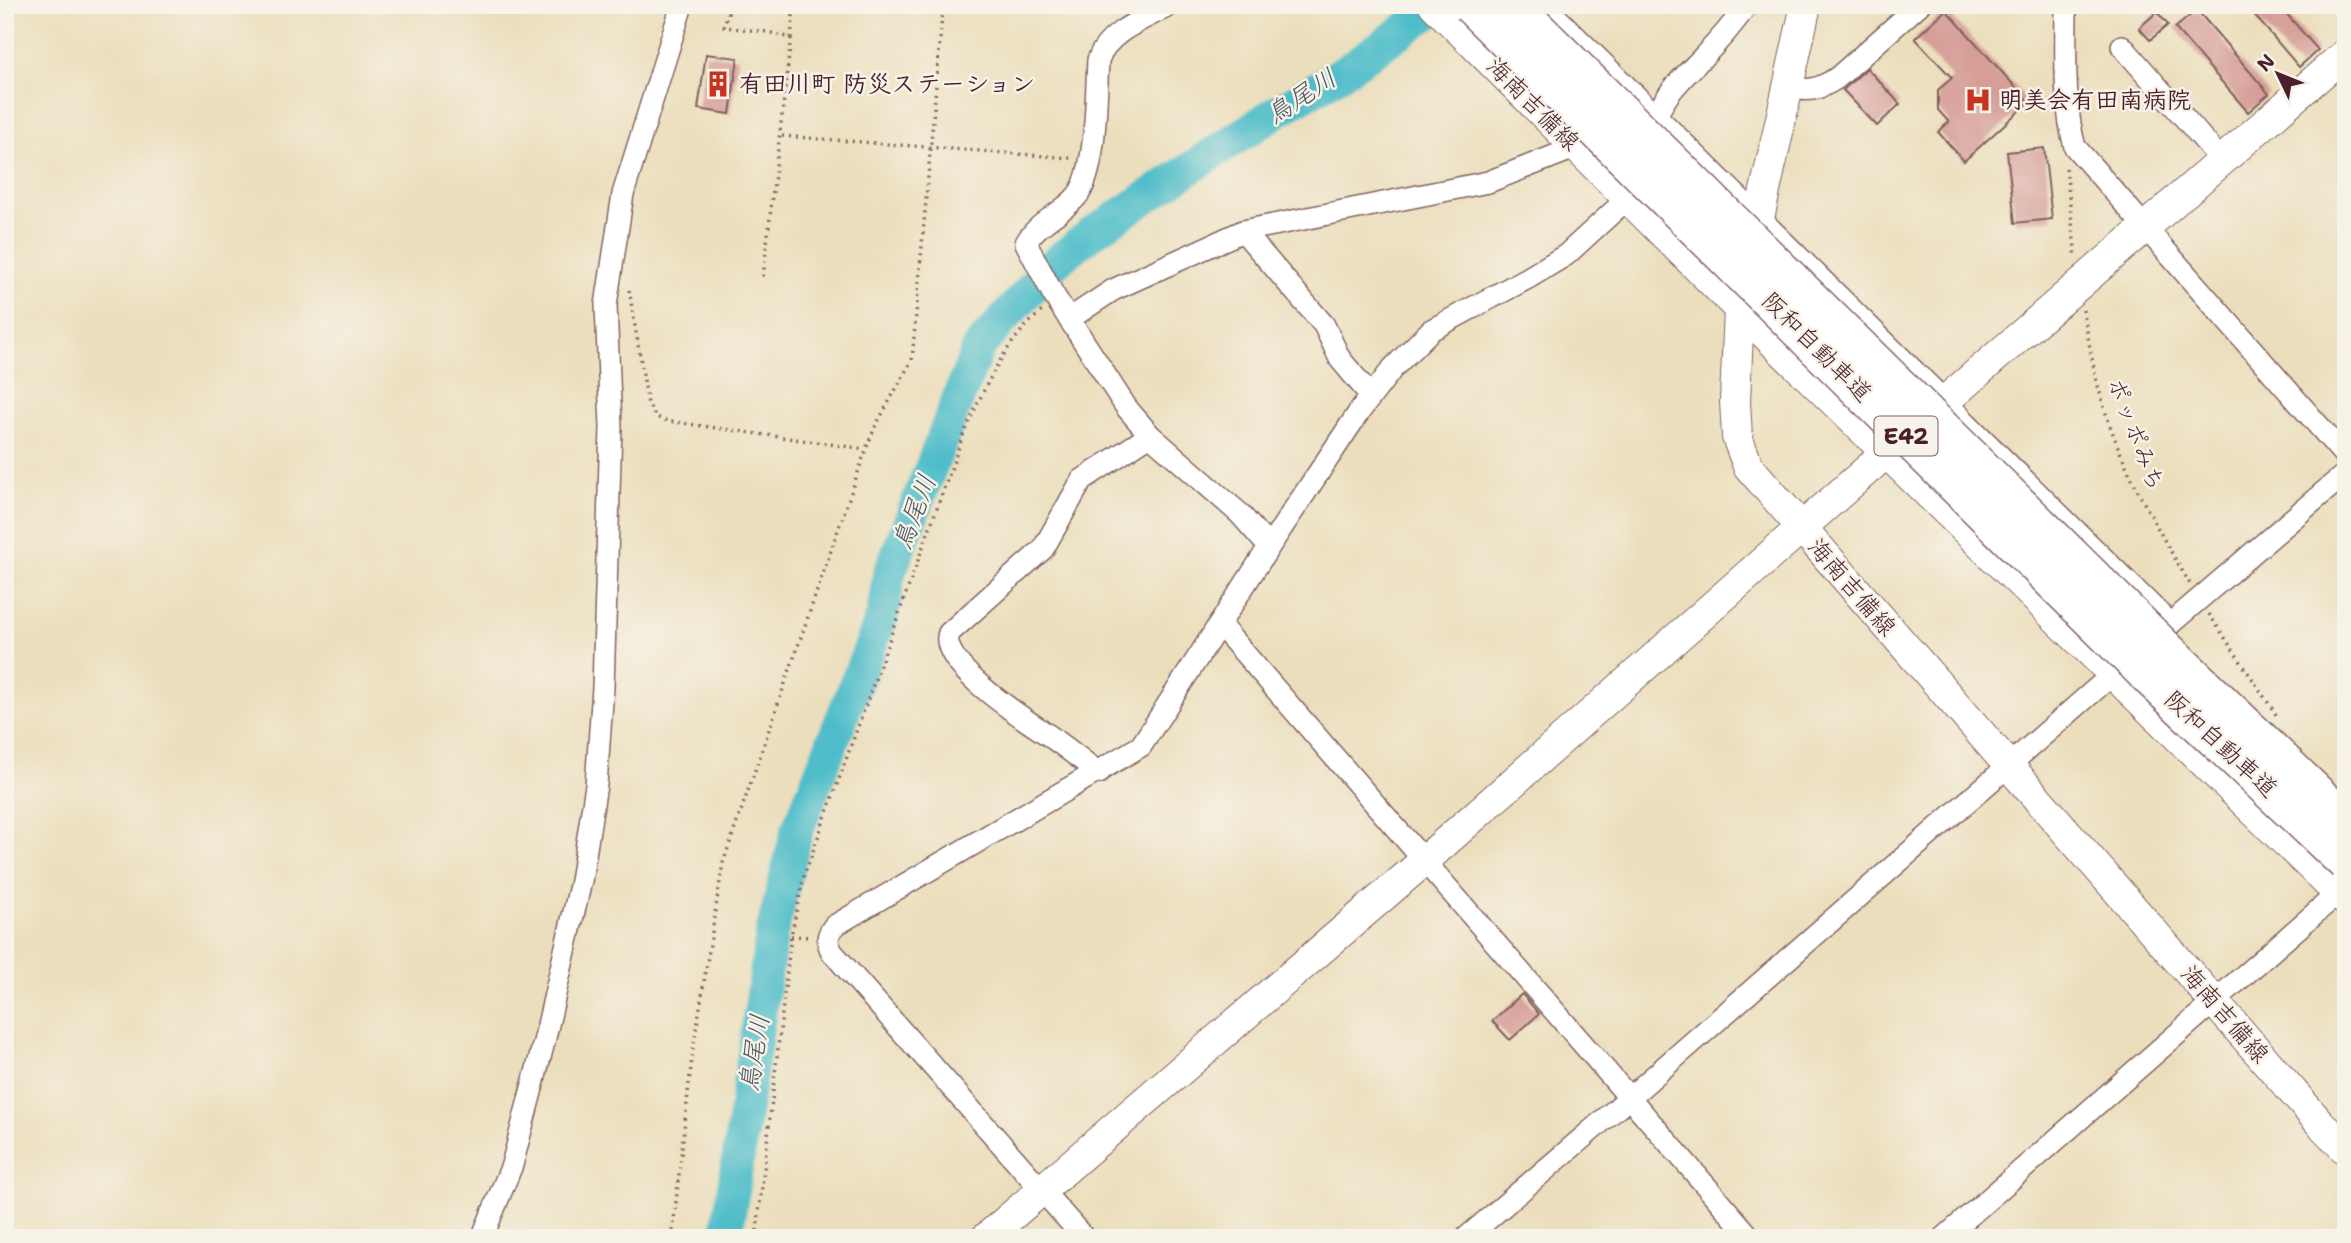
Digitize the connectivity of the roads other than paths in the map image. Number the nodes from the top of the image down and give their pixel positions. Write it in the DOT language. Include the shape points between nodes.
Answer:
graph roads {
  1 [pos="682,5"];
  2 [pos="1170,5"];
  3 [pos="1512,5"];
  4 [pos="1544,5"];
  5 [pos="1747,5"];
  6 [pos="1806,5"];
  7 [pos="1919,5"];
  8 [pos="2066,5"];
  9 [pos="1453,12"];
  10 [pos="2122,46"];
  11 [pos="2346,53"];
  12 [pos="1788,87"];
  13 [pos="1655,116"];
  14 [pos="1577,148"];
  15 [pos="2222,161"];
  16 [pos="1605,175"];
  17 [pos="1628,198"];
  18 [pos="1759,218"];
  19 [pos="2144,228"];
  20 [pos="1243,231"];
  21 [pos="1739,309"];
  22 [pos="1069,319"];
  23 [pos="1371,396"];
  24 [pos="1945,401"];
  25 [pos="1150,435"];
  26 [pos="1887,453"];
  27 [pos="2346,457"];
  28 [pos="2346,473"];
  29 [pos="1801,528"];
  30 [pos="1269,547"];
  31 [pos="2170,624"];
  32 [pos="1220,625"];
  33 [pos="2114,673"];
  34 [pos="2009,766"];
  35 [pos="1099,773"];
  36 [pos="2346,822"];
  37 [pos="1423,861"];
  38 [pos="2343,886"];
  39 [pos="2214,1002"];
  40 [pos="1629,1098"];
  41 [pos="2346,1150"];
  42 [pos="1043,1189"];
  43 [pos="482,1238"];
  44 [pos="986,1238"];
  45 [pos="1084,1238"];
  46 [pos="1466,1238"];
  47 [pos="1751,1238"];
  48 [pos="1944,1238"];
  1 -- 43 [label="street" via="622,194 606,305 611,427 603,688 596,785 583,867 512,1165"];
  2 -- 22 [label="street" via="1102,48 1091,159 1083,189 1026,243"];
  3 -- 36 [label="highway, 阪和自動車道 / E42, bridge"];
  4 -- 13 [label="street"];
  5 -- 13 [label="street" via="1678,82"];
  6 -- 12 [label="street"];
  7 -- 12 [label="street" via="1823,87 1804,91"];
  8 -- 19 [label="street" via="2068,97 2075,148"];
  9 -- 14 [label="street, 海南吉備線"];
  9 -- 38 [label="highway, 阪和自動車道 / E42, bridge" via="2152,679"];
  10 -- 15 [label="street"];
  11 -- 15 [label="street"];
  12 -- 18 [label="street"];
  13 -- 16 [label="street" via="1650,131"];
  13 -- 18 [label="street"];
  14 -- 16 [label="street, 海南吉備線"];
  14 -- 20 [label="street" via="1488,182"];
  15 -- 19 [label="street"];
  16 -- 17 [label="street, 海南吉備線"];
  17 -- 21 [label="street, 海南吉備線"];
  17 -- 23 [label="street" via="1566,255 1431,330"];
  18 -- 21 [label="street"];
  18 -- 24 [label="street"];
  19 -- 24 [label="street"];
  19 -- 27 [label="street"];
  20 -- 22 [label="street" via="1113,290"];
  20 -- 23 [label="street" via="1324,326 1340,359"];
  21 -- 26 [label="street"];
  21 -- 29 [label="street, 海南吉備線" via="1738,437 1748,466"];
  22 -- 25 [label="street" via="1126,407"];
  23 -- 30 [label="street"];
  24 -- 26 [label="street"];
  24 -- 31 [label="street"];
  25 -- 30 [label="street" via="1240,514"];
  25 -- 35 [label="street" via="1082,480 1043,548 947,638 950,650 978,684"];
  26 -- 29 [label="street"];
  26 -- 33 [label="street"];
  28 -- 31 [label="street"];
  29 -- 34 [label="street, 海南吉備線"];
  29 -- 37 [label="street"];
  30 -- 32 [label="street"];
  31 -- 33 [label="street"];
  32 -- 35 [label="street" via="1141,746"];
  32 -- 37 [label="street"];
  33 -- 34 [label="street"];
  33 -- 38 [label="street"];
  34 -- 39 [label="street, 海南吉備線"];
  34 -- 40 [label="street"];
  35 -- 42 [label="street" via="834,926 828,938 832,952"];
  37 -- 40 [label="street"];
  37 -- 42 [label="street"];
  38 -- 39 [label="street"];
  39 -- 41 [label="street, 海南吉備線"];
  39 -- 48 [label="street"];
  40 -- 46 [label="street"];
  40 -- 47 [label="street"];
  42 -- 44 [label="street"];
  42 -- 45 [label="street"];
}
